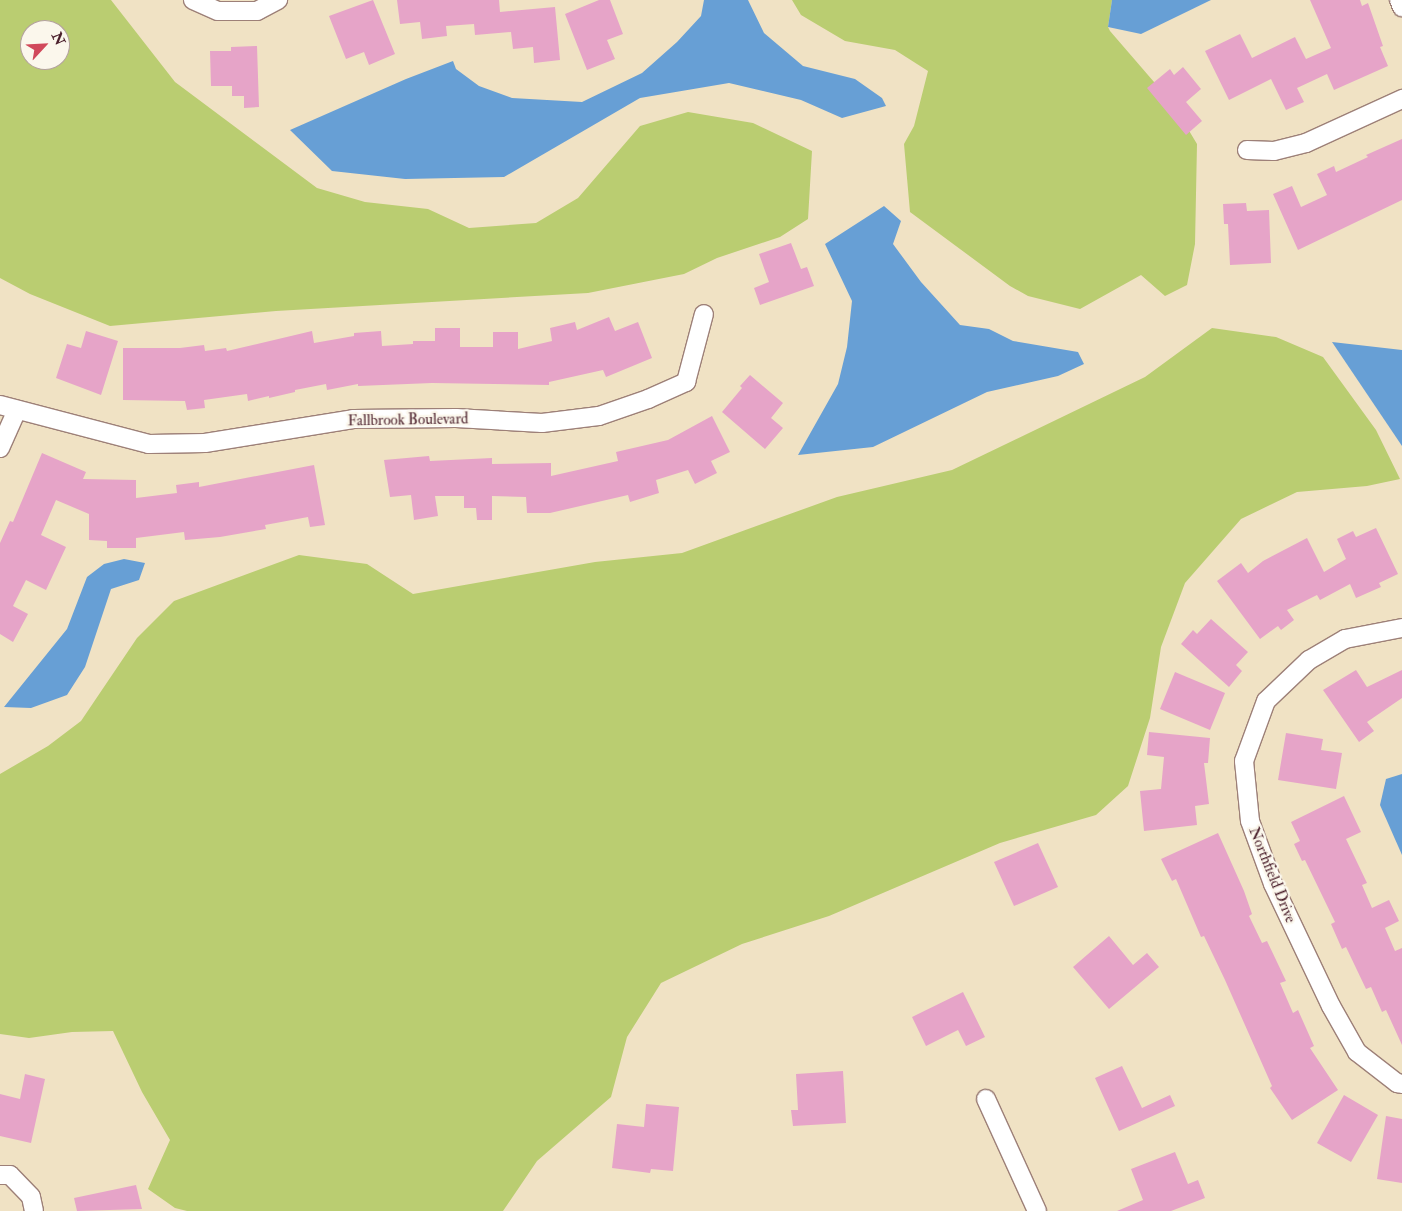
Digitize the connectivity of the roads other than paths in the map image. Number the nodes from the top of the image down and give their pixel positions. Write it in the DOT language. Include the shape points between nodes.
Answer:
graph roads {
  1 [pos="193,0"];
  2 [pos="278,0"];
  3 [pos="1399,0"];
  4 [pos="1402,7"];
  5 [pos="1402,99"];
  6 [pos="1247,150"];
  7 [pos="704,314"];
  8 [pos="0,405"];
  9 [pos="17,410"];
  10 [pos="0,448"];
  11 [pos="1402,628"];
  12 [pos="1402,1084"];
  13 [pos="986,1099"];
  14 [pos="0,1175"];
  15 [pos="34,1211"];
  16 [pos="1037,1211"];
  1 -- 2 [label="street" via="218,11 256,11"];
  3 -- 4 [label="street"];
  5 -- 6 [label="street" via="1306,143 1274,151"];
  7 -- 9 [label="street, Fallbrook Boulevard" via="686,382 599,416 542,423 456,418 353,419 205,443 149,444"];
  8 -- 9 [label="street, Fallbrook Boulevard"];
  9 -- 10 [label="street"];
  11 -- 12 [label="street, Northfield Drive" via="1344,639 1309,660 1266,701 1244,761 1250,821 1273,884 1324,993 1357,1052"];
  13 -- 16 [label="street"];
  14 -- 15 [label="street" via="10,1175 31,1197"];
}
